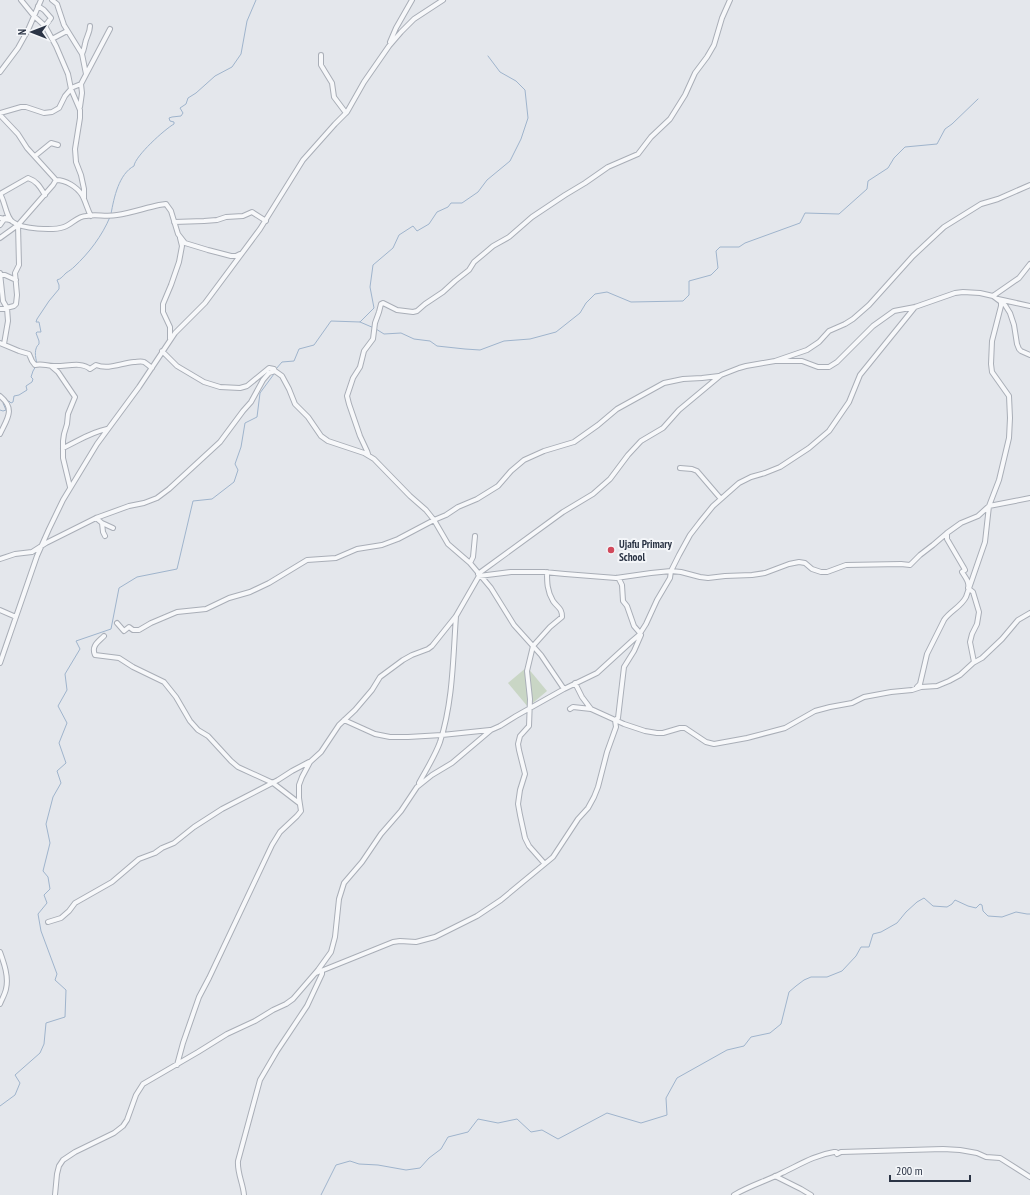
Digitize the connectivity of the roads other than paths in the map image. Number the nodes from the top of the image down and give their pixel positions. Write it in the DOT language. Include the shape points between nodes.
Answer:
graph roads {
  1 [pos="22,0"];
  2 [pos="41,0"];
  3 [pos="52,0"];
  4 [pos="412,0"];
  5 [pos="443,0"];
  6 [pos="730,0"];
  7 [pos="38,6"];
  8 [pos="34,16"];
  9 [pos="45,26"];
  10 [pos="90,26"];
  11 [pos="110,29"];
  12 [pos="67,31"];
  13 [pos="52,39"];
  14 [pos="389,46"];
  15 [pos="82,54"];
  16 [pos="320,55"];
  17 [pos="0,72"];
  18 [pos="86,74"];
  19 [pos="81,84"];
  20 [pos="71,89"];
  21 [pos="80,110"];
  22 [pos="346,113"];
  23 [pos="1,117"];
  24 [pos="58,145"];
  25 [pos="35,156"];
  26 [pos="56,180"];
  27 [pos="1030,185"];
  28 [pos="0,194"];
  29 [pos="45,195"];
  30 [pos="84,198"];
  31 [pos="91,216"];
  32 [pos="2,218"];
  33 [pos="10,220"];
  34 [pos="266,221"];
  35 [pos="174,222"];
  36 [pos="0,225"];
  37 [pos="18,225"];
  38 [pos="180,237"];
  39 [pos="0,238"];
  40 [pos="242,252"];
  41 [pos="1030,264"];
  42 [pos="0,274"];
  43 [pos="16,280"];
  44 [pos="993,296"];
  45 [pos="999,300"];
  46 [pos="1030,306"];
  47 [pos="915,307"];
  48 [pos="7,308"];
  49 [pos="0,309"];
  50 [pos="170,339"];
  51 [pos="2,343"];
  52 [pos="162,351"];
  53 [pos="1030,355"];
  54 [pos="775,361"];
  55 [pos="51,366"];
  56 [pos="152,368"];
  57 [pos="275,371"];
  58 [pos="721,375"];
  59 [pos="0,396"];
  60 [pos="107,429"];
  61 [pos="0,434"];
  62 [pos="63,448"];
  63 [pos="368,454"];
  64 [pos="680,468"];
  65 [pos="70,487"];
  66 [pos="1030,498"];
  67 [pos="721,499"];
  68 [pos="989,506"];
  69 [pos="96,518"];
  70 [pos="434,520"];
  71 [pos="102,523"];
  72 [pos="113,528"];
  73 [pos="947,533"];
  74 [pos="105,536"];
  75 [pos="475,536"];
  76 [pos="42,545"];
  77 [pos="0,559"];
  78 [pos="470,563"];
  79 [pos="671,571"];
  80 [pos="547,572"];
  81 [pos="479,575"];
  82 [pos="616,578"];
  83 [pos="968,588"];
  84 [pos="0,610"];
  85 [pos="1030,613"];
  86 [pos="456,616"];
  87 [pos="16,617"];
  88 [pos="117,623"];
  89 [pos="643,627"];
  90 [pos="640,633"];
  91 [pos="104,636"];
  92 [pos="534,646"];
  93 [pos="0,662"];
  94 [pos="974,662"];
  95 [pos="575,683"];
  96 [pos="917,688"];
  97 [pos="564,689"];
  98 [pos="529,708"];
  99 [pos="570,709"];
  100 [pos="591,709"];
  101 [pos="344,720"];
  102 [pos="615,720"];
  103 [pos="491,730"];
  104 [pos="442,735"];
  105 [pos="310,762"];
  106 [pos="273,783"];
  107 [pos="418,786"];
  108 [pos="299,803"];
  109 [pos="544,864"];
  110 [pos="48,922"];
  111 [pos="0,952"];
  112 [pos="322,971"];
  113 [pos="314,975"];
  114 [pos="0,1004"];
  115 [pos="176,1065"];
  116 [pos="775,1176"];
  117 [pos="1030,1177"];
  118 [pos="55,1195"];
  119 [pos="244,1195"];
  120 [pos="734,1195"];
  121 [pos="811,1195"];
  1 -- 8 [label="street"];
  2 -- 7 [label="street"];
  3 -- 12 [label="street" via="57,4"];
  4 -- 14 [label="street"];
  5 -- 14 [label="street" via="414,19"];
  6 -- 63 [label="street" via="714,45 695,73 685,95 670,119 638,154 608,167 532,217 509,238 493,246 469,270 417,311 397,310 381,304 374,323 373,339 364,351 347,393 347,401"];
  7 -- 8 [label="street"];
  7 -- 9 [label="street" via="51,18"];
  8 -- 9 [label="street"];
  8 -- 17 [label="street" via="18,48"];
  9 -- 13 [label="street"];
  10 -- 15 [label="street"];
  11 -- 18 [label="street"];
  12 -- 13 [label="street"];
  12 -- 15 [label="street"];
  13 -- 20 [label="street" via="64,63"];
  14 -- 22 [label="street"];
  15 -- 18 [label="street"];
  16 -- 22 [label="street" via="321,65 332,83 334,97"];
  18 -- 19 [label="street"];
  19 -- 20 [label="street"];
  19 -- 21 [label="street"];
  20 -- 21 [label="street"];
  20 -- 23 [label="street" via="59,108 52,112 44,113 20,107"];
  21 -- 30 [label="street" via="75,148"];
  22 -- 34 [label="street" via="303,160"];
  23 -- 25 [label="street"];
  24 -- 25 [label="street" via="51,143"];
  25 -- 26 [label="street"];
  26 -- 29 [label="street"];
  26 -- 30 [label="street" via="70,184"];
  27 -- 54 [label="street" via="981,204 944,227 853,319 830,331 808,350"];
  28 -- 29 [label="street" via="28,178 40,186"];
  28 -- 33 [label="street"];
  29 -- 37 [label="street"];
  30 -- 31 [label="street"];
  31 -- 35 [label="street" via="115,215 166,204"];
  31 -- 37 [label="street" via="81,217 63,228 55,229"];
  32 -- 33 [label="street"];
  32 -- 36 [label="street"];
  33 -- 37 [label="street"];
  34 -- 35 [label="street" via="252,212 217,220"];
  34 -- 40 [label="street"];
  35 -- 38 [label="street"];
  37 -- 39 [label="street"];
  37 -- 43 [label="street" via="19,266 15,273"];
  38 -- 40 [label="street" via="185,243 208,250 234,256"];
  38 -- 50 [label="street" via="182,246 179,262 163,304 163,312 170,327"];
  40 -- 50 [label="street" via="205,302"];
  41 -- 44 [label="street" via="1019,278"];
  42 -- 43 [label="street"];
  42 -- 48 [label="street" via="3,301"];
  43 -- 48 [label="street" via="16,304"];
  44 -- 45 [label="street"];
  44 -- 47 [label="street" via="959,292"];
  45 -- 46 [label="street"];
  45 -- 53 [label="street" via="1010,313 1016,344 1021,351"];
  45 -- 68 [label="street" via="1001,306 990,364 992,372 1009,396 1010,429 1001,473"];
  47 -- 54 [label="street" via="894,311 873,326 832,366 823,368 804,361"];
  47 -- 67 [label="street" via="860,375 849,402 829,431 780,466 744,480"];
  48 -- 49 [label="street"];
  48 -- 51 [label="street" via="8,321"];
  50 -- 52 [label="street"];
  51 -- 55 [label="street" via="29,354 35,365 41,363"];
  52 -- 56 [label="street"];
  52 -- 57 [label="street" via="177,366 204,382 220,387 244,388 269,368"];
  54 -- 58 [label="street" via="746,366"];
  55 -- 56 [label="street" via="86,365 90,368 96,365 108,367 142,362"];
  55 -- 62 [label="street" via="75,398 68,414"];
  56 -- 60 [label="street"];
  57 -- 63 [label="street" via="282,376 295,404 321,436 328,441"];
  57 -- 69 [label="street" via="269,373 260,383 251,402 220,442 169,489 152,500"];
  58 -- 70 [label="street" via="664,384 616,409 574,442 524,460 489,492"];
  58 -- 81 [label="street" via="679,410 663,428 639,443 610,479 593,494 563,512"];
  59 -- 61 [label="street" via="7,402 10,413"];
  60 -- 62 [label="street" via="87,435"];
  60 -- 65 [label="street"];
  62 -- 65 [label="street"];
  63 -- 70 [label="street"];
  64 -- 67 [label="street" via="698,471"];
  65 -- 76 [label="street"];
  66 -- 68 [label="street"];
  67 -- 79 [label="street" via="694,530"];
  68 -- 73 [label="street" via="978,516 961,523"];
  68 -- 83 [label="street" via="985,542"];
  69 -- 71 [label="street"];
  69 -- 76 [label="street"];
  70 -- 78 [label="street" via="448,544"];
  70 -- 88 [label="street" via="385,544 357,549 336,558 307,560 250,592 229,598 204,610 177,612 138,631 129,627 125,631"];
  71 -- 72 [label="street"];
  71 -- 74 [label="street"];
  73 -- 79 [label="street" via="910,565 849,564 821,572 804,562 799,562 763,573 708,578"];
  73 -- 83 [label="street" via="947,538 964,568 962,572"];
  75 -- 78 [label="street"];
  76 -- 77 [label="street" via="32,552"];
  76 -- 87 [label="street"];
  78 -- 81 [label="street"];
  79 -- 82 [label="street"];
  79 -- 89 [label="street" via="670,578"];
  80 -- 81 [label="street"];
  80 -- 82 [label="street"];
  80 -- 92 [label="street" via="547,588 561,610 562,618 550,627"];
  81 -- 86 [label="street"];
  81 -- 92 [label="street" via="514,625"];
  82 -- 90 [label="street" via="622,585 623,601 634,626"];
  83 -- 94 [label="street" via="973,592 979,612 970,642"];
  83 -- 96 [label="street" via="962,603 944,620 928,654"];
  84 -- 87 [label="street"];
  85 -- 94 [label="street" via="1018,620 996,646"];
  86 -- 101 [label="street" via="430,648 403,660 380,677 372,690"];
  86 -- 104 [label="street" via="451,687"];
  87 -- 93 [label="street"];
  89 -- 90 [label="street"];
  89 -- 102 [label="street" via="634,651 625,665 618,718"];
  90 -- 95 [label="street" via="601,670"];
  91 -- 106 [label="street" via="94,647 95,655 119,658 164,682 190,721 231,761 238,767"];
  92 -- 97 [label="street"];
  92 -- 98 [label="street" via="526,671"];
  94 -- 96 [label="street" via="951,680 937,686"];
  95 -- 97 [label="street"];
  95 -- 100 [label="street"];
  96 -- 102 [label="street" via="866,697 852,703 822,709 785,728 714,744 706,742 685,728 657,734"];
  97 -- 98 [label="street"];
  98 -- 103 [label="street"];
  98 -- 109 [label="street" via="529,727 518,742 525,774 518,809 525,838"];
  99 -- 100 [label="street"];
  100 -- 102 [label="street"];
  101 -- 104 [label="street" via="382,736"];
  101 -- 105 [label="street" via="321,752"];
  102 -- 109 [label="street" via="616,727 594,797 555,854"];
  103 -- 104 [label="street"];
  103 -- 107 [label="street" via="452,763"];
  104 -- 107 [label="street"];
  105 -- 106 [label="street"];
  105 -- 108 [label="street" via="300,781"];
  106 -- 108 [label="street"];
  106 -- 110 [label="street" via="222,809 176,842 139,859 112,882 75,902 61,918"];
  107 -- 113 [label="street" via="401,812 344,883 333,946"];
  108 -- 115 [label="street" via="301,811 276,837 200,992"];
  109 -- 112 [label="street" via="481,914 437,936 416,942 397,941"];
  111 -- 114 [label="street" via="7,985"];
  112 -- 113 [label="street"];
  112 -- 119 [label="street" via="307,1006 268,1065 258,1086 238,1161"];
  113 -- 115 [label="street" via="289,1002 227,1034"];
  115 -- 118 [label="street" via="140,1087 123,1126 63,1160 57,1174"];
  116 -- 117 [label="street" via="804,1162 836,1152 837,1154 943,1149 1000,1158"];
  116 -- 120 [label="street"];
  116 -- 121 [label="street"];
}
